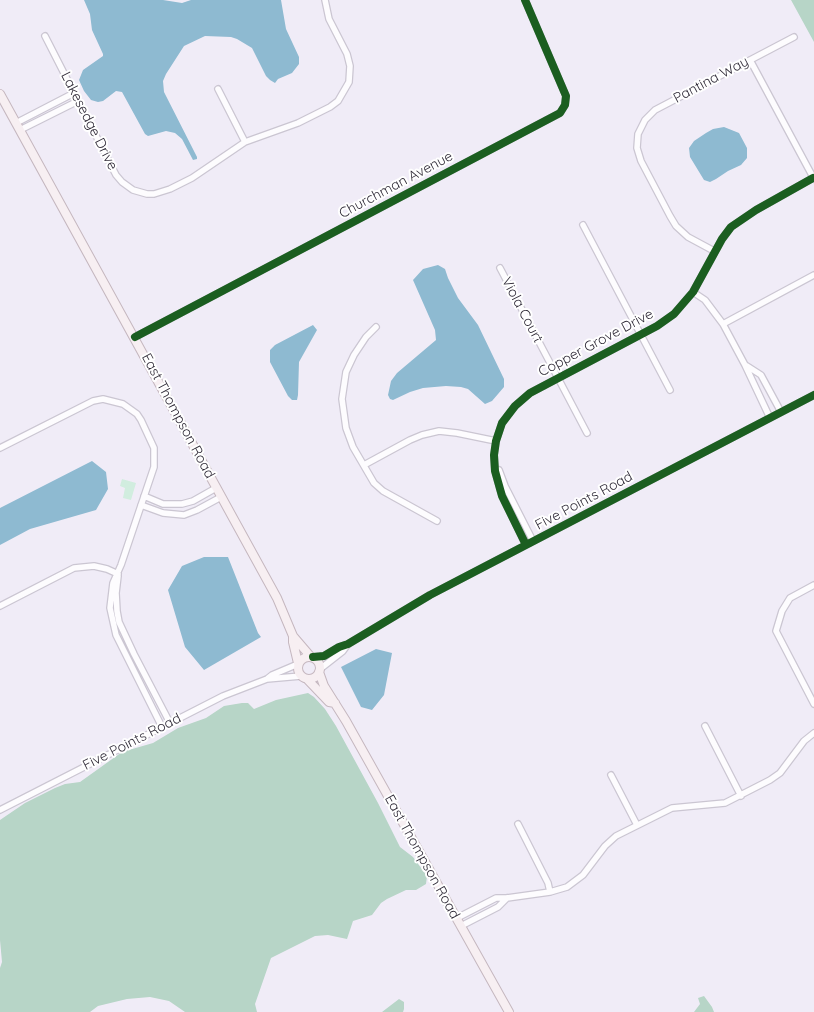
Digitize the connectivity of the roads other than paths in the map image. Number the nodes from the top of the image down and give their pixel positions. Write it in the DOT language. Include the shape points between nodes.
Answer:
graph roads {
  1 [pos="325,0"];
  2 [pos="525,0"];
  3 [pos="45,36"];
  4 [pos="794,37"];
  5 [pos="750,60"];
  6 [pos="218,89"];
  7 [pos="74,93"];
  8 [pos="0,94"];
  9 [pos="78,101"];
  10 [pos="16,123"];
  11 [pos="20,130"];
  12 [pos="245,142"];
  13 [pos="814,178"];
  14 [pos="583,225"];
  15 [pos="714,251"];
  16 [pos="500,268"];
  17 [pos="814,275"];
  18 [pos="693,292"];
  19 [pos="723,324"];
  20 [pos="376,328"];
  21 [pos="641,335"];
  22 [pos="135,337"];
  23 [pos="745,365"];
  24 [pos="558,378"];
  25 [pos="670,390"];
  26 [pos="814,395"];
  27 [pos="781,412"];
  28 [pos="770,418"];
  29 [pos="587,433"];
  30 [pos="496,441"];
  31 [pos="0,448"];
  32 [pos="364,466"];
  33 [pos="216,488"];
  34 [pos="144,496"];
  35 [pos="221,497"];
  36 [pos="141,505"];
  37 [pos="171,505"];
  38 [pos="170,514"];
  39 [pos="437,521"];
  40 [pos="533,542"];
  41 [pos="526,545"];
  42 [pos="118,574"];
  43 [pos="814,585"];
  44 [pos="0,606"];
  45 [pos="293,636"];
  46 [pos="348,644"];
  47 [pos="312,657"];
  48 [pos="298,664"];
  49 [pos="319,670"];
  50 [pos="304,678"];
  51 [pos="267,679"];
  52 [pos="147,680"];
  53 [pos="140,683"];
  54 [pos="335,703"];
  55 [pos="814,704"];
  56 [pos="170,723"];
  57 [pos="705,726"];
  58 [pos="162,727"];
  59 [pos="814,733"];
  60 [pos="611,775"];
  61 [pos="741,796"];
  62 [pos="0,810"];
  63 [pos="518,824"];
  64 [pos="637,825"];
  65 [pos="550,892"];
  66 [pos="459,922"];
  67 [pos="509,1012"];
  1 -- 12 [label="street, Lakesedge Drive" via="329,20 351,70 343,95 330,107 298,123"];
  2 -- 22 [label="street, Churchman Avenue" via="566,96 564,108 558,114"];
  3 -- 7 [label="street, Lakesedge Drive"];
  4 -- 5 [label="street, Pantina Way"];
  5 -- 13 [label="street"];
  5 -- 15 [label="street, Pantina Way" via="655,110 638,134 637,148 641,161 676,226 688,237"];
  6 -- 12 [label="street"];
  7 -- 9 [label="street, Lakesedge Drive"];
  7 -- 10 [label="street"];
  8 -- 10 [label="main road, East Thompson Road"];
  9 -- 11 [label="street"];
  9 -- 12 [label="street, Lakesedge Drive" via="116,175 128,187 141,192 154,194 170,189 203,172"];
  10 -- 11 [label="main road, East Thompson Road"];
  11 -- 22 [label="main road, East Thompson Road"];
  13 -- 15 [label="street, Copper Grove Drive" via="731,227"];
  14 -- 21 [label="street"];
  15 -- 18 [label="street, Copper Grove Drive"];
  16 -- 24 [label="street, Viola Court"];
  17 -- 19 [label="street"];
  18 -- 19 [label="street" via="705,300"];
  18 -- 21 [label="street, Copper Grove Drive" via="674,314"];
  19 -- 23 [label="street"];
  20 -- 32 [label="street" via="354,355 346,372 342,399 346,428"];
  21 -- 24 [label="street, Copper Grove Drive"];
  21 -- 25 [label="street"];
  22 -- 33 [label="main road, East Thompson Road"];
  23 -- 27 [label="street" via="761,375"];
  23 -- 28 [label="street"];
  24 -- 29 [label="street, Viola Court"];
  24 -- 30 [label="street, Copper Grove Drive" via="530,393 515,406 502,423"];
  26 -- 27 [label="street, Five Points Road"];
  27 -- 28 [label="street, Five Points Road"];
  28 -- 40 [label="street, Five Points Road"];
  30 -- 32 [label="street" via="439,431 422,434"];
  30 -- 40 [label="street, Copper Grove Drive" via="499,472"];
  30 -- 41 [label="street, Copper Grove Drive" via="495,471 502,496"];
  31 -- 34 [label="street" via="93,401 123,404 137,414 154,448 154,467"];
  32 -- 39 [label="street" via="383,491"];
  33 -- 35 [label="main road, East Thompson Road"];
  33 -- 37 [label="street" via="186,504"];
  34 -- 36 [label="street"];
  34 -- 37 [label="street"];
  35 -- 38 [label="street" via="189,514"];
  35 -- 45 [label="main road, East Thompson Road" via="277,598"];
  36 -- 38 [label="street"];
  36 -- 42 [label="street"];
  37 -- 38 [label="street"];
  40 -- 41 [label="street, Five Points Road"];
  41 -- 46 [label="street, Five Points Road" via="423,598"];
  42 -- 44 [label="street" via="94,566 74,568"];
  42 -- 52 [label="street" via="119,622"];
  42 -- 53 [label="street" via="111,591 112,620"];
  43 -- 55 [label="street" via="790,598 776,631"];
  45 -- 47 [label="main road, East Thompson Road"];
  45 -- 48 [label="main road, East Thompson Road"];
  46 -- 47 [label="street, Five Points Road" via="324,656"];
  46 -- 49 [label="street, Five Points Road"];
  47 -- 48 [label="main road" via="302,658"];
  47 -- 49 [label="main road" via="318,662"];
  48 -- 50 [label="main road" via="297,669"];
  48 -- 51 [label="street, Five Points Road"];
  49 -- 50 [label="main road" via="314,678"];
  49 -- 54 [label="main road, East Thompson Road"];
  50 -- 51 [label="street, Five Points Road"];
  50 -- 54 [label="main road, East Thompson Road" via="329,702"];
  51 -- 56 [label="street, Five Points Road"];
  52 -- 53 [label="street"];
  52 -- 56 [label="street"];
  53 -- 58 [label="street"];
  54 -- 66 [label="main road, East Thompson Road"];
  56 -- 58 [label="street, Five Points Road"];
  57 -- 61 [label="street"];
  58 -- 62 [label="street, Five Points Road"];
  59 -- 61 [label="street" via="778,775"];
  60 -- 64 [label="street"];
  61 -- 64 [label="street" via="719,804 672,808"];
  63 -- 65 [label="street"];
  64 -- 65 [label="street" via="607,843 578,879"];
  65 -- 66 [label="street" via="496,898"];
  66 -- 67 [label="main road, East Thompson Road"];
}
